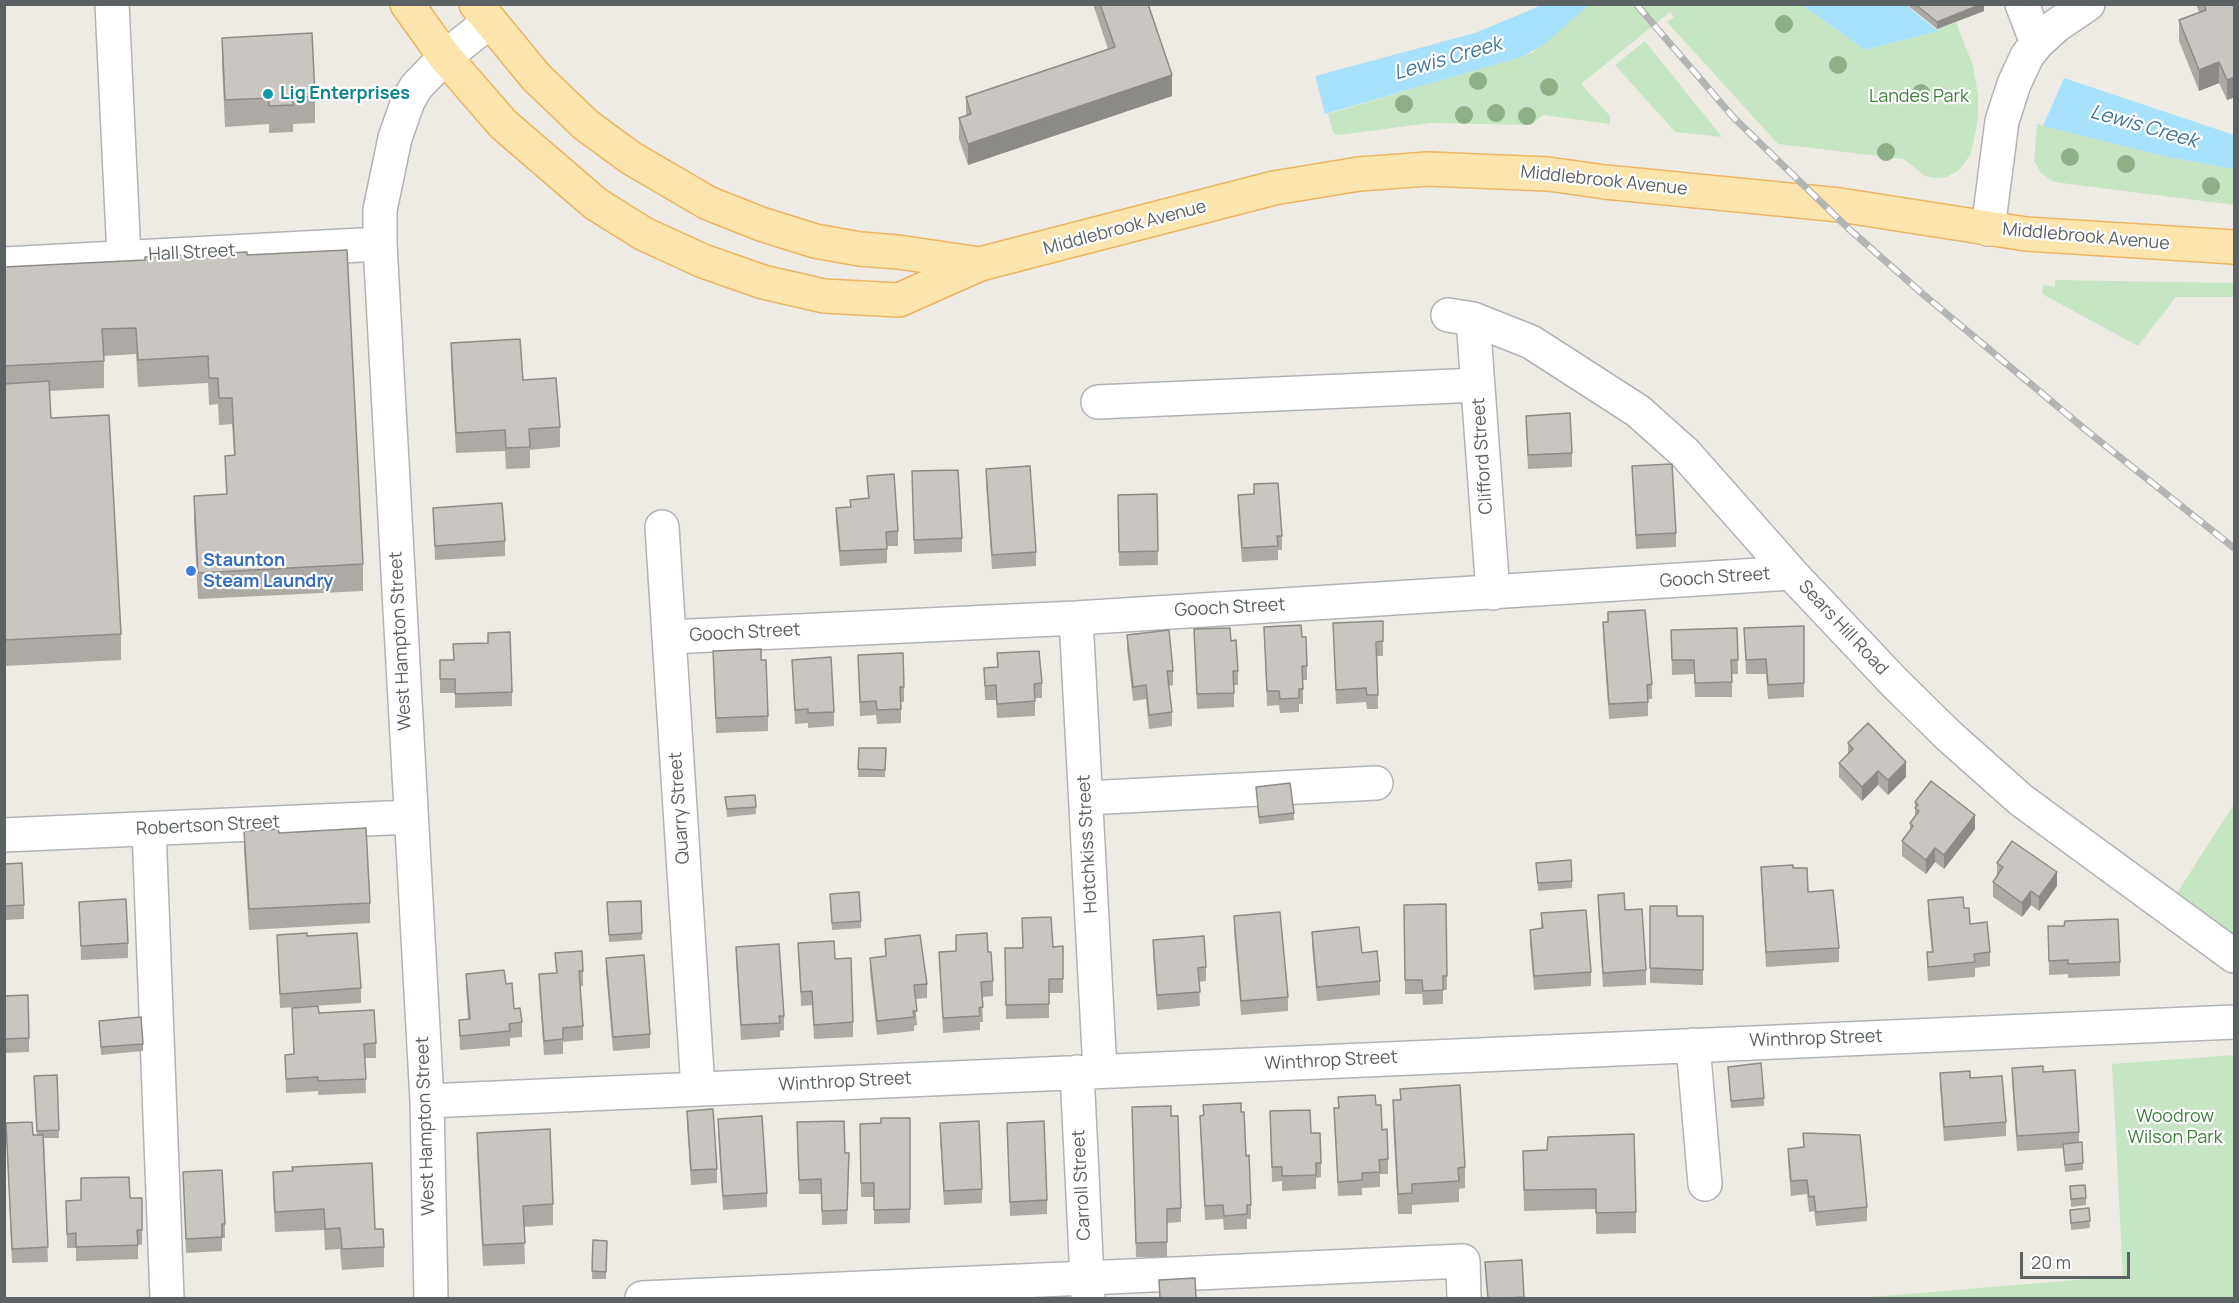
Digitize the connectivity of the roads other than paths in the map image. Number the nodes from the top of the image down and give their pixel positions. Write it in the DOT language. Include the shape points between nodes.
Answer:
graph roads {
  1 [pos="112,4"];
  2 [pos="407,4"];
  3 [pos="2022,4"];
  4 [pos="2088,4"];
  5 [pos="483,13"];
  6 [pos="2037,43"];
  7 [pos="445,57"];
  8 [pos="1988,229"];
  9 [pos="380,244"];
  10 [pos="2235,247"];
  11 [pos="124,257"];
  12 [pos="4,264"];
  13 [pos="980,264"];
  14 [pos="1461,317"];
  15 [pos="1477,385"];
  16 [pos="1098,402"];
  17 [pos="662,527"];
  18 [pos="1791,573"];
  19 [pos="1493,593"];
  20 [pos="1076,618"];
  21 [pos="669,637"];
  22 [pos="1376,783"];
  23 [pos="1086,798"];
  24 [pos="411,817"];
  25 [pos="149,829"];
  26 [pos="4,836"];
  27 [pos="2235,956"];
  28 [pos="2235,1022"];
  29 [pos="1693,1045"];
  30 [pos="1089,1072"];
  31 [pos="698,1089"];
  32 [pos="428,1101"];
  33 [pos="1705,1184"];
  34 [pos="1087,1289"];
  35 [pos="705,1297"];
  36 [pos="167,1299"];
  37 [pos="431,1299"];
  38 [pos="642,1299"];
  39 [pos="1464,1299"];
  1 -- 11 [label="street"];
  2 -- 7 [label="main road, Middlebrook Avenue"];
  3 -- 6 [label="street"];
  4 -- 6 [label="street"];
  5 -- 7 [label="street, West Hampton Street"];
  5 -- 13 [label="main road, Middlebrook Avenue" via="546,88 608,143 708,203 815,241"];
  6 -- 8 [label="street" via="2022,65 2005,109"];
  7 -- 9 [label="street, West Hampton Street" via="416,87 401,119 382,195"];
  7 -- 13 [label="main road, Middlebrook Avenue" via="503,124 596,204 644,234 731,272 824,297 899,300"];
  8 -- 10 [label="main road, Middlebrook Avenue"];
  8 -- 13 [label="main road, Middlebrook Avenue" via="1840,205 1548,174 1428,169 1311,180"];
  9 -- 11 [label="street, Hall Street"];
  9 -- 24 [label="street, West Hampton Street"];
  11 -- 12 [label="street, Hall Street"];
  14 -- 15 [label="street, Clifford Street"];
  14 -- 18 [label="street, Sears Hill Road" via="1531,342 1638,411 1685,453"];
  15 -- 16 [label="street"];
  15 -- 19 [label="street, Clifford Street"];
  17 -- 21 [label="street, Quarry Street"];
  18 -- 19 [label="street, Gooch Street"];
  18 -- 27 [label="street, Sears Hill Road" via="1894,683 2021,800"];
  19 -- 20 [label="street, Gooch Street"];
  20 -- 21 [label="street, Gooch Street"];
  20 -- 23 [label="street, Hotchkiss Street"];
  21 -- 31 [label="street, Quarry Street"];
  22 -- 23 [label="street"];
  23 -- 30 [label="street, Hotchkiss Street"];
  24 -- 25 [label="street, Robertson Street"];
  24 -- 32 [label="street, West Hampton Street"];
  25 -- 26 [label="street, Robertson Street"];
  25 -- 36 [label="street"];
  28 -- 29 [label="street, Winthrop Street"];
  29 -- 30 [label="street, Winthrop Street"];
  29 -- 33 [label="street"];
  30 -- 31 [label="street, Winthrop Street"];
  30 -- 34 [label="street, Carroll Street"];
  31 -- 32 [label="street, Winthrop Street"];
  32 -- 37 [label="street, West Hampton Street"];
  34 -- 35 [label="street"];
  34 -- 39 [label="street" via="1463,1261"];
  35 -- 38 [label="street"];
}
